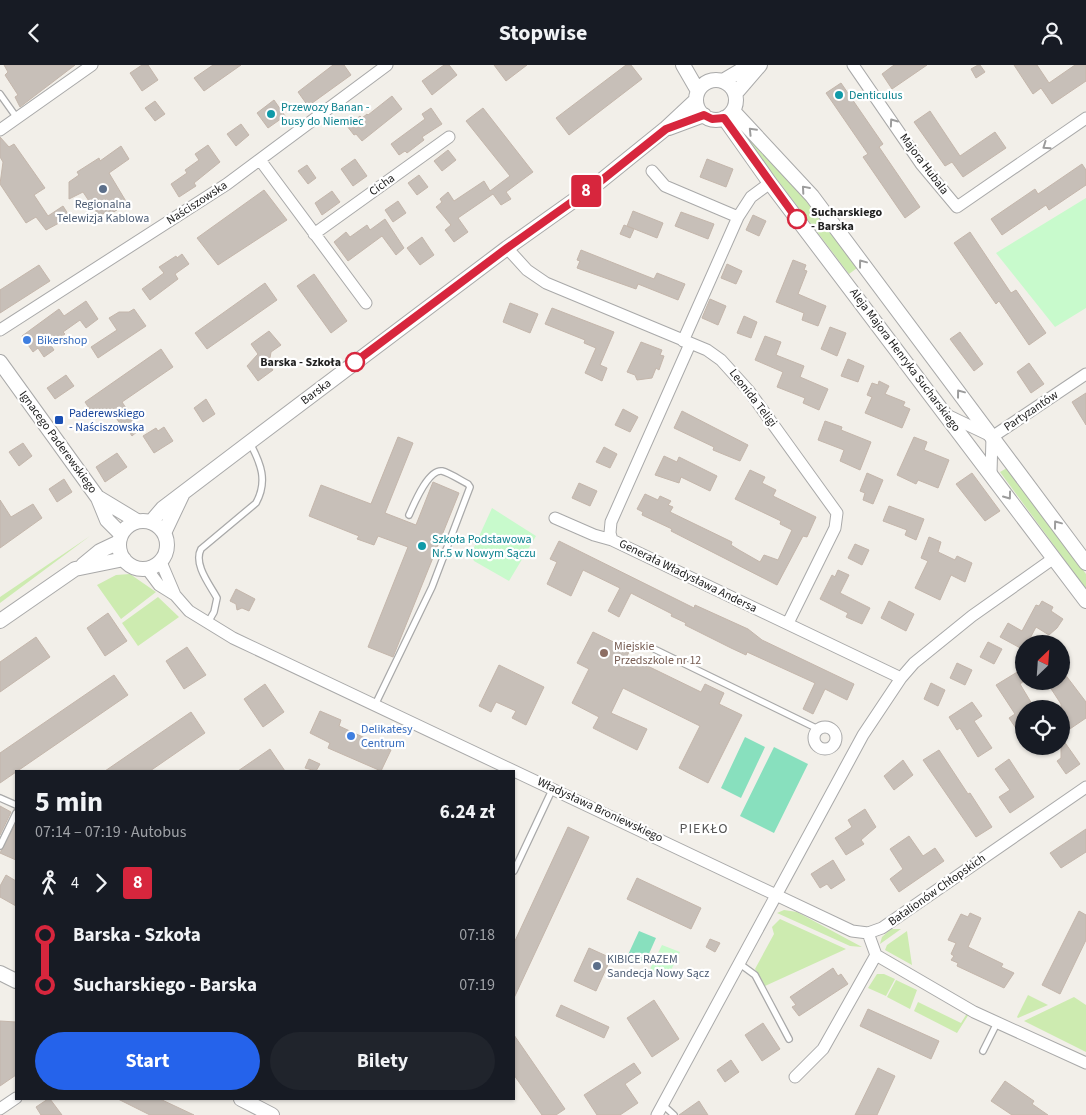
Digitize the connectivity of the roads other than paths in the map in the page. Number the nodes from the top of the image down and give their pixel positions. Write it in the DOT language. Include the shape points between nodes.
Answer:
graph roads {
  1 [pos="92,65"];
  2 [pos="387,65"];
  3 [pos="683,65"];
  4 [pos="692,65"];
  5 [pos="750,65"];
  6 [pos="760,65"];
  7 [pos="853,65"];
  8 [pos="716,81"];
  9 [pos="0,94"];
  10 [pos="735,94"];
  11 [pos="697,95"];
  12 [pos="704,115"];
  13 [pos="729,115"];
  14 [pos="17,118"];
  15 [pos="1086,118"];
  16 [pos="666,129"];
  17 [pos="0,130"];
  18 [pos="449,137"];
  19 [pos="260,160"];
  20 [pos="652,171"];
  21 [pos="770,183"];
  22 [pos="738,217"];
  23 [pos="314,234"];
  24 [pos="507,248"];
  25 [pos="366,303"];
  26 [pos="0,330"];
  27 [pos="686,343"];
  28 [pos="0,363"];
  29 [pos="1086,374"];
  30 [pos="947,415"];
  31 [pos="992,437"];
  32 [pos="250,442"];
  33 [pos="991,473"];
  34 [pos="182,494"];
  35 [pos="98,498"];
  36 [pos="409,515"];
  37 [pos="555,518"];
  38 [pos="144,522"];
  39 [pos="164,533"];
  40 [pos="120,538"];
  41 [pos="612,540"];
  42 [pos="1054,558"];
  43 [pos="124,559"];
  44 [pos="160,562"];
  45 [pos="1086,563"];
  46 [pos="81,567"];
  47 [pos="147,569"];
  48 [pos="175,595"];
  49 [pos="1086,601"];
  50 [pos="0,621"];
  51 [pos="788,623"];
  52 [pos="207,624"];
  53 [pos="648,646"];
  54 [pos="901,678"];
  55 [pos="375,705"];
  56 [pos="818,729"];
  57 [pos="836,739"];
  58 [pos="856,749"];
  59 [pos="514,770"];
  60 [pos="515,770"];
  61 [pos="1086,787"];
  62 [pos="553,788"];
  63 [pos="0,798"];
  64 [pos="15,805"];
  65 [pos="15,815"];
  66 [pos="0,846"];
  67 [pos="515,869"];
  68 [pos="778,895"];
  69 [pos="868,933"];
  70 [pos="876,955"];
  71 [pos="740,965"];
  72 [pos="0,973"];
  73 [pos="15,980"];
  74 [pos="998,1023"];
  75 [pos="790,1039"];
  76 [pos="983,1051"];
  77 [pos="1086,1063"];
  78 [pos="795,1077"];
  79 [pos="15,1099"];
  80 [pos="243,1100"];
  81 [pos="0,1109"];
  82 [pos="660,1110"];
  83 [pos="272,1115"];
  84 [pos="674,1115"];
  1 -- 14 [label="street"];
  2 -- 19 [label="street, Naściszowska"];
  3 -- 11 [label="street"];
  4 -- 8 [label="street"];
  5 -- 8 [label="street"];
  6 -- 10 [label="street"];
  15 -- 7 [label="street, Majora Hubala, one-way" via="957,207 921,164"];
  8 -- 10 [label="street" via="733,88"];
  8 -- 11 [label="street"];
  9 -- 14 [label="lane"];
  10 -- 13 [label="street" via="736,105"];
  11 -- 12 [label="street" via="698,108"];
  11 -- 16 [label="street, Barska"];
  12 -- 13 [label="street" via="712,119"];
  12 -- 16 [label="street, Barska"];
  13 -- 21 [label="street, Aleja Majora Henryka Sucharskiego"];
  31 -- 13 [label="street, Aleja Majora Henryka Sucharskiego, one-way" via="812,196"];
  14 -- 17 [label="street"];
  16 -- 24 [label="street, Barska" via="597,184"];
  18 -- 23 [label="street, Cicha"];
  19 -- 23 [label="street"];
  19 -- 26 [label="street, Naściszowska"];
  20 -- 22 [label="street" via="665,185"];
  21 -- 22 [label="street, Generała Władysława Andersa" via="751,197"];
  21 -- 30 [label="street, Aleja Majora Henryka Sucharskiego"];
  22 -- 27 [label="street, Generała Władysława Andersa"];
  23 -- 25 [label="street"];
  24 -- 27 [label="street, Leonida Teligi" via="526,270 546,283"];
  24 -- 32 [label="street, Barska"];
  27 -- 41 [label="street, Generała Władysława Andersa" via="611,522"];
  27 -- 51 [label="street, Leonida Teligi" via="707,350 732,370 837,513 834,528"];
  28 -- 35 [label="street, Ignacego Paderewskiego"];
  29 -- 31 [label="street, Partyzantów"];
  30 -- 31 [label="street, Partyzantów"];
  30 -- 33 [label="street, Aleja Majora Henryka Sucharskiego"];
  31 -- 33 [label="street"];
  45 -- 31 [label="street, Aleja Majora Henryka Sucharskiego, one-way"];
  32 -- 34 [label="street, Barska"];
  32 -- 52 [label="lane" via="261,465 263,485 260,496 198,555 198,562 217,599"];
  33 -- 42 [label="street, Aleja Majora Henryka Sucharskiego, one-way"];
  34 -- 38 [label="street, Barska"];
  34 -- 39 [label="street, Barska"];
  35 -- 38 [label="street, Ignacego Paderewskiego"];
  35 -- 40 [label="street, Ignacego Paderewskiego"];
  36 -- 55 [label="lane" via="428,479 437,471 468,483 470,487 432,587"];
  37 -- 41 [label="street"];
  38 -- 39 [label="street" via="158,525"];
  38 -- 40 [label="street" via="125,528"];
  39 -- 44 [label="street" via="168,547"];
  40 -- 43 [label="street" via="119,550"];
  40 -- 46 [label="street"];
  41 -- 51 [label="street, Generała Władysława Andersa"];
  42 -- 49 [label="street, Aleja Majora Henryka Sucharskiego"];
  42 -- 54 [label="street" via="938,642"];
  43 -- 46 [label="street"];
  43 -- 47 [label="street" via="132,567"];
  44 -- 47 [label="street"];
  44 -- 48 [label="street, Władysława Broniewskiego"];
  46 -- 50 [label="street"];
  47 -- 48 [label="street, Władysława Broniewskiego" via="159,585"];
  48 -- 52 [label="street, Władysława Broniewskiego"];
  51 -- 54 [label="street, Generała Władysława Andersa"];
  52 -- 55 [label="street, Władysława Broniewskiego"];
  53 -- 56 [label="lane"];
  54 -- 58 [label="street"];
  55 -- 59 [label="street, Władysława Broniewskiego"];
  56 -- 57 [label="street" via="832,729"];
  56 -- 57 [label="street" via="813,738 819,748 830,748"];
  57 -- 58 [label="street"];
  58 -- 68 [label="street"];
  60 -- 62 [label="street, Władysława Broniewskiego"];
  61 -- 69 [label="street, Batalionów Chłopskich" via="882,928"];
  62 -- 67 [label="lane"];
  62 -- 68 [label="street, Władysława Broniewskiego"];
  63 -- 64 [label="lane"];
  65 -- 66 [label="lane"];
  68 -- 69 [label="street" via="843,927"];
  68 -- 71 [label="street"];
  69 -- 70 [label="street"];
  70 -- 74 [label="street"];
  70 -- 78 [label="street" via="823,1049"];
  71 -- 75 [label="lane" via="754,975"];
  71 -- 82 [label="street"];
  72 -- 73 [label="street"];
  74 -- 76 [label="lane"];
  74 -- 77 [label="street"];
  79 -- 81 [label="street"];
  80 -- 83 [label="street"];
  82 -- 84 [label="lane"];
}
